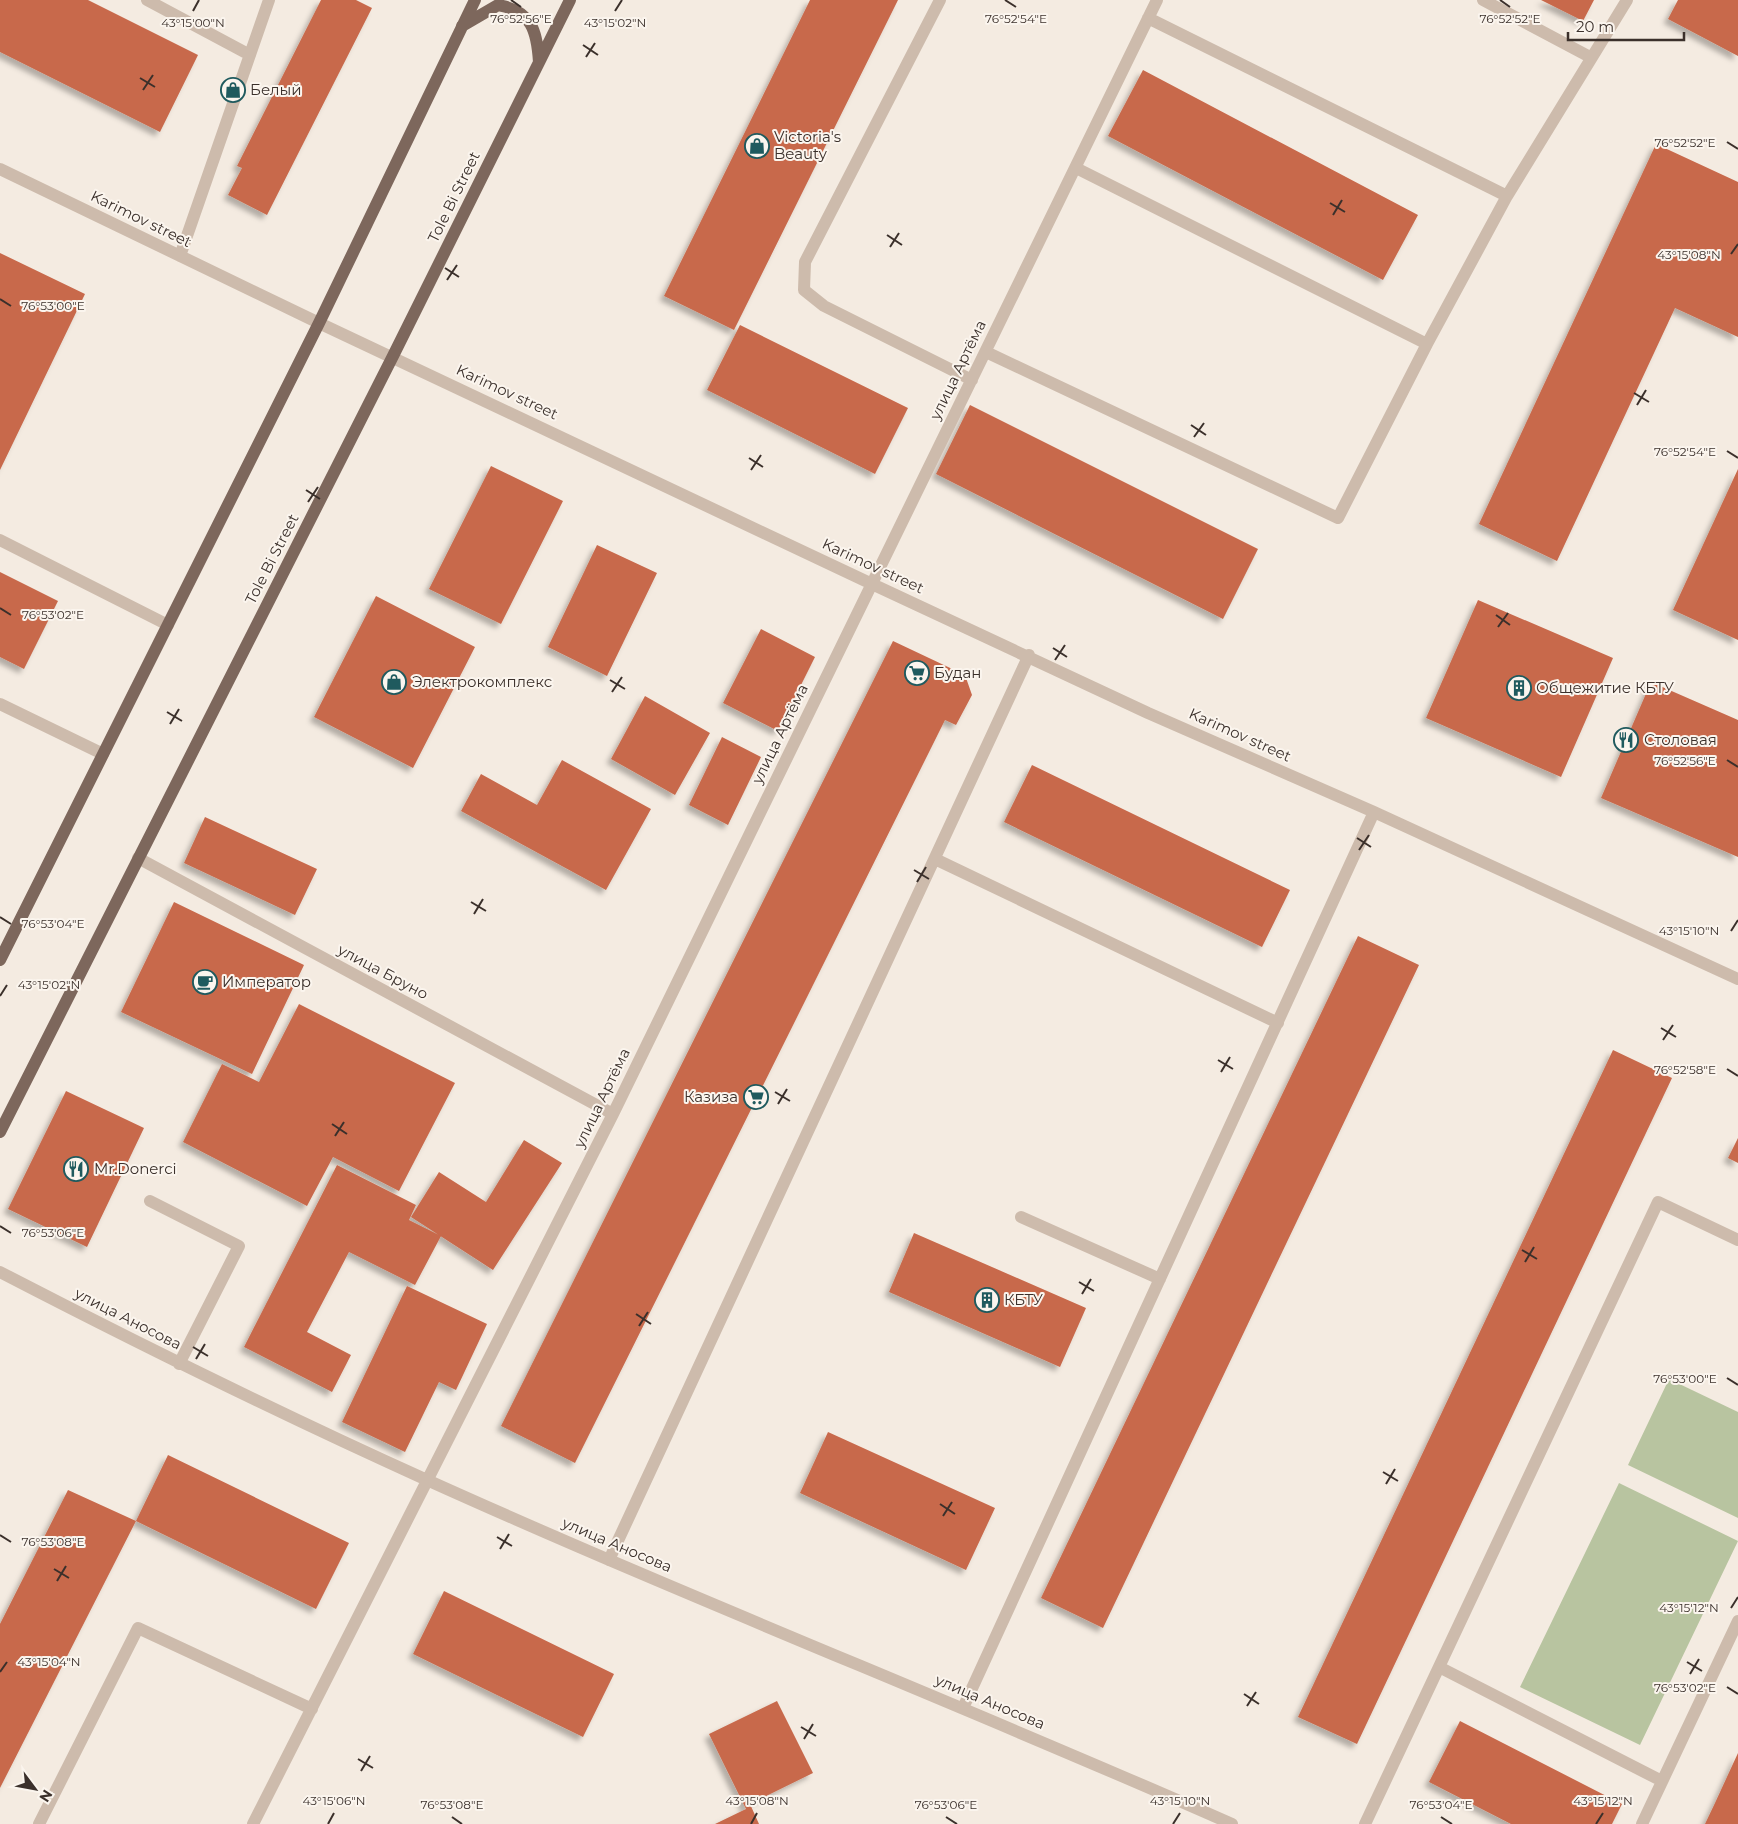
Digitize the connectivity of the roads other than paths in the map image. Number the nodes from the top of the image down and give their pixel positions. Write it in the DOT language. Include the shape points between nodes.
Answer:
graph roads {
  1 [pos="147,0"];
  2 [pos="269,0"];
  3 [pos="475,0"];
  4 [pos="570,0"];
  5 [pos="940,0"];
  6 [pos="1157,0"];
  7 [pos="1483,0"];
  8 [pos="1628,0"];
  9 [pos="1148,18"];
  10 [pos="462,26"];
  11 [pos="250,55"];
  12 [pos="1590,57"];
  13 [pos="539,62"];
  14 [pos="1076,168"];
  15 [pos="0,169"];
  16 [pos="1507,196"];
  17 [pos="180,256"];
  18 [pos="318,323"];
  19 [pos="1427,344"];
  20 [pos="986,352"];
  21 [pos="393,356"];
  22 [pos="972,380"];
  23 [pos="0,540"];
  24 [pos="872,584"];
  25 [pos="168,626"];
  26 [pos="1029,655"];
  27 [pos="0,704"];
  28 [pos="103,754"];
  29 [pos="1374,812"];
  30 [pos="138,858"];
  31 [pos="935,859"];
  32 [pos="0,960"];
  33 [pos="1738,979"];
  34 [pos="1278,1023"];
  35 [pos="613,1114"];
  36 [pos="0,1132"];
  37 [pos="150,1201"];
  38 [pos="1021,1217"];
  39 [pos="1738,1240"];
  40 [pos="0,1272"];
  41 [pos="1160,1280"];
  42 [pos="179,1364"];
  43 [pos="427,1480"];
  44 [pos="610,1560"];
  45 [pos="1738,1621"];
  46 [pos="1439,1666"];
  47 [pos="312,1708"];
  48 [pos="963,1708"];
  49 [pos="1662,1781"];
  50 [pos="39,1824"];
  51 [pos="253,1824"];
  52 [pos="1232,1824"];
  53 [pos="1365,1824"];
  54 [pos="1642,1824"];
  1 -- 11 [label="street"];
  2 -- 11 [label="street"];
  3 -- 10 [label="main road"];
  4 -- 13 [label="main road, Tole Bi Street"];
  5 -- 22 [label="street" via="805,262 804,290 824,306"];
  6 -- 9 [label="street, улица Артёма"];
  7 -- 12 [label="street"];
  8 -- 12 [label="street"];
  9 -- 14 [label="street, улица Артёма"];
  9 -- 16 [label="street"];
  10 -- 13 [label="main road" via="498,5 511,8 530,24 537,35"];
  10 -- 18 [label="main road"];
  11 -- 17 [label="street"];
  12 -- 16 [label="street"];
  13 -- 21 [label="main road, Tole Bi Street"];
  14 -- 19 [label="street"];
  14 -- 20 [label="street, улица Артёма"];
  15 -- 17 [label="street, Karimov street"];
  16 -- 19 [label="street"];
  17 -- 18 [label="street, Karimov street"];
  18 -- 21 [label="street, Karimov street"];
  18 -- 25 [label="main road"];
  19 -- 20 [label="street" via="1338,518"];
  20 -- 22 [label="street, улица Артёма"];
  21 -- 24 [label="street, Karimov street"];
  21 -- 30 [label="main road, Tole Bi Street"];
  22 -- 24 [label="street, улица Артёма"];
  23 -- 25 [label="street"];
  24 -- 26 [label="street, Karimov street"];
  24 -- 35 [label="street, улица Артёма"];
  25 -- 28 [label="main road"];
  26 -- 29 [label="street, Karimov street" via="1148,712"];
  26 -- 31 [label="street"];
  27 -- 28 [label="street"];
  28 -- 32 [label="main road"];
  29 -- 33 [label="street, Karimov street"];
  29 -- 34 [label="street"];
  30 -- 35 [label="street, улица Бруно"];
  30 -- 36 [label="main road, Tole Bi Street"];
  31 -- 34 [label="street"];
  31 -- 44 [label="street"];
  34 -- 41 [label="street"];
  35 -- 43 [label="street, улица Артёма"];
  37 -- 42 [label="street" via="239,1246"];
  38 -- 41 [label="street"];
  39 -- 46 [label="street" via="1658,1202"];
  40 -- 42 [label="street, улица Аносова"];
  41 -- 48 [label="street"];
  42 -- 43 [label="street, улица Аносова"];
  43 -- 44 [label="street, улица Аносова"];
  43 -- 47 [label="street, улица Артёма"];
  44 -- 48 [label="street, улица Аносова"];
  45 -- 49 [label="street"];
  46 -- 49 [label="street"];
  46 -- 53 [label="street"];
  47 -- 50 [label="street" via="138,1628"];
  47 -- 51 [label="street, улица Артёма"];
  48 -- 52 [label="street, улица Аносова"];
  49 -- 54 [label="street"];
}
